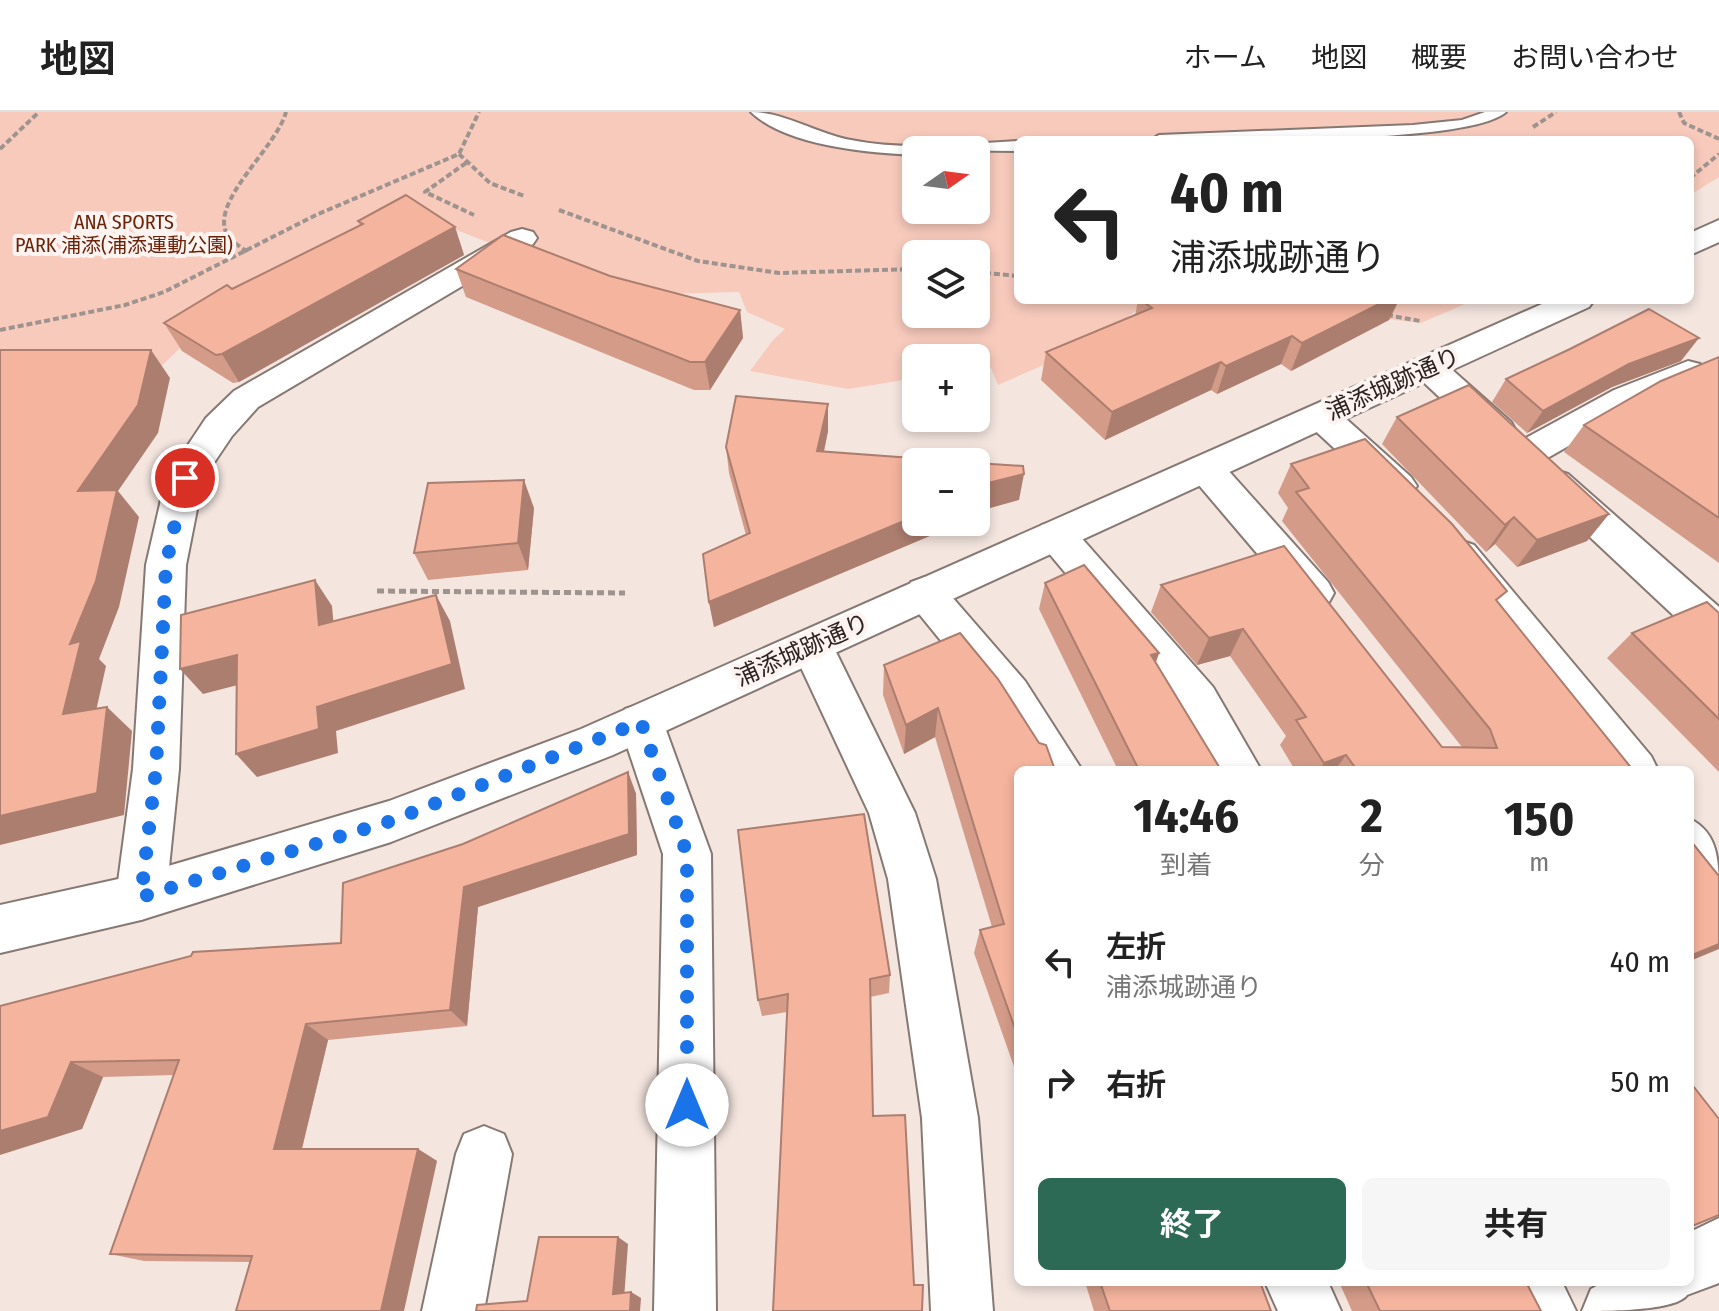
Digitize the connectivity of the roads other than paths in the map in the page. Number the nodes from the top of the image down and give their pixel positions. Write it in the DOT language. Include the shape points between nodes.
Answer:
graph roads {
  1 [pos="758,112"];
  2 [pos="1499,112"];
  3 [pos="1251,136"];
  4 [pos="1014,146"];
  5 [pos="1719,229"];
  6 [pos="522,238"];
  7 [pos="1694,244"];
  8 [pos="1569,304"];
  9 [pos="1429,368"];
  10 [pos="1688,372"];
  11 [pos="1322,417"];
  12 [pos="1524,455"];
  13 [pos="1205,468"];
  14 [pos="1056,535"];
  15 [pos="925,593"];
  16 [pos="1337,624"];
  17 [pos="1719,632"];
  18 [pos="812,646"];
  19 [pos="641,722"];
  20 [pos="1056,766"];
  21 [pos="1236,766"];
  22 [pos="1632,766"];
  23 [pos="1694,845"];
  24 [pos="1719,876"];
  25 [pos="141,897"];
  26 [pos="0,929"];
  27 [pos="484,1154"];
  28 [pos="1719,1248"];
  29 [pos="1694,1264"];
  30 [pos="1297,1286"];
  31 [pos="1531,1286"];
  32 [pos="1655,1286"];
  33 [pos="453,1311"];
  34 [pos="685,1311"];
  35 [pos="962,1311"];
  36 [pos="1310,1311"];
  37 [pos="1545,1311"];
  38 [pos="1613,1311"];
  1 -- 4 [label="lane" via="799,134 837,145 884,150"];
  2 -- 3 [label="lane" via="1464,124 1413,129"];
  5 -- 7 [label="street"];
  6 -- 25 [label="street" via="246,399 219,427 185,478 166,565 156,769"];
  8 -- 9 [label="street, 浦添城跡通り"];
  9 -- 11 [label="street, 浦添城跡通り"];
  9 -- 12 [label="street"];
  10 -- 12 [label="street" via="1626,398"];
  11 -- 13 [label="street, 浦添城跡通り"];
  11 -- 22 [label="street" via="1383,470 1495,594"];
  12 -- 17 [label="street"];
  13 -- 14 [label="street, 浦添城跡通り"];
  13 -- 16 [label="street"];
  14 -- 15 [label="street, 浦添城跡通り"];
  14 -- 21 [label="street" via="1198,700"];
  15 -- 18 [label="street, 浦添城跡通り"];
  15 -- 20 [label="street" via="1010,694"];
  18 -- 19 [label="street, 浦添城跡通り"];
  18 -- 35 [label="street" via="892,813 912,879 950,1118"];
  19 -- 25 [label="street, 浦添城跡通り" via="391,821"];
  19 -- 34 [label="street" via="687,854"];
  23 -- 24 [label="street"];
  25 -- 26 [label="street, 浦添城跡通り"];
  27 -- 33 [label="street"];
  28 -- 29 [label="street"];
  30 -- 36 [label="street"];
  31 -- 37 [label="street"];
  32 -- 38 [label="street"];
}
